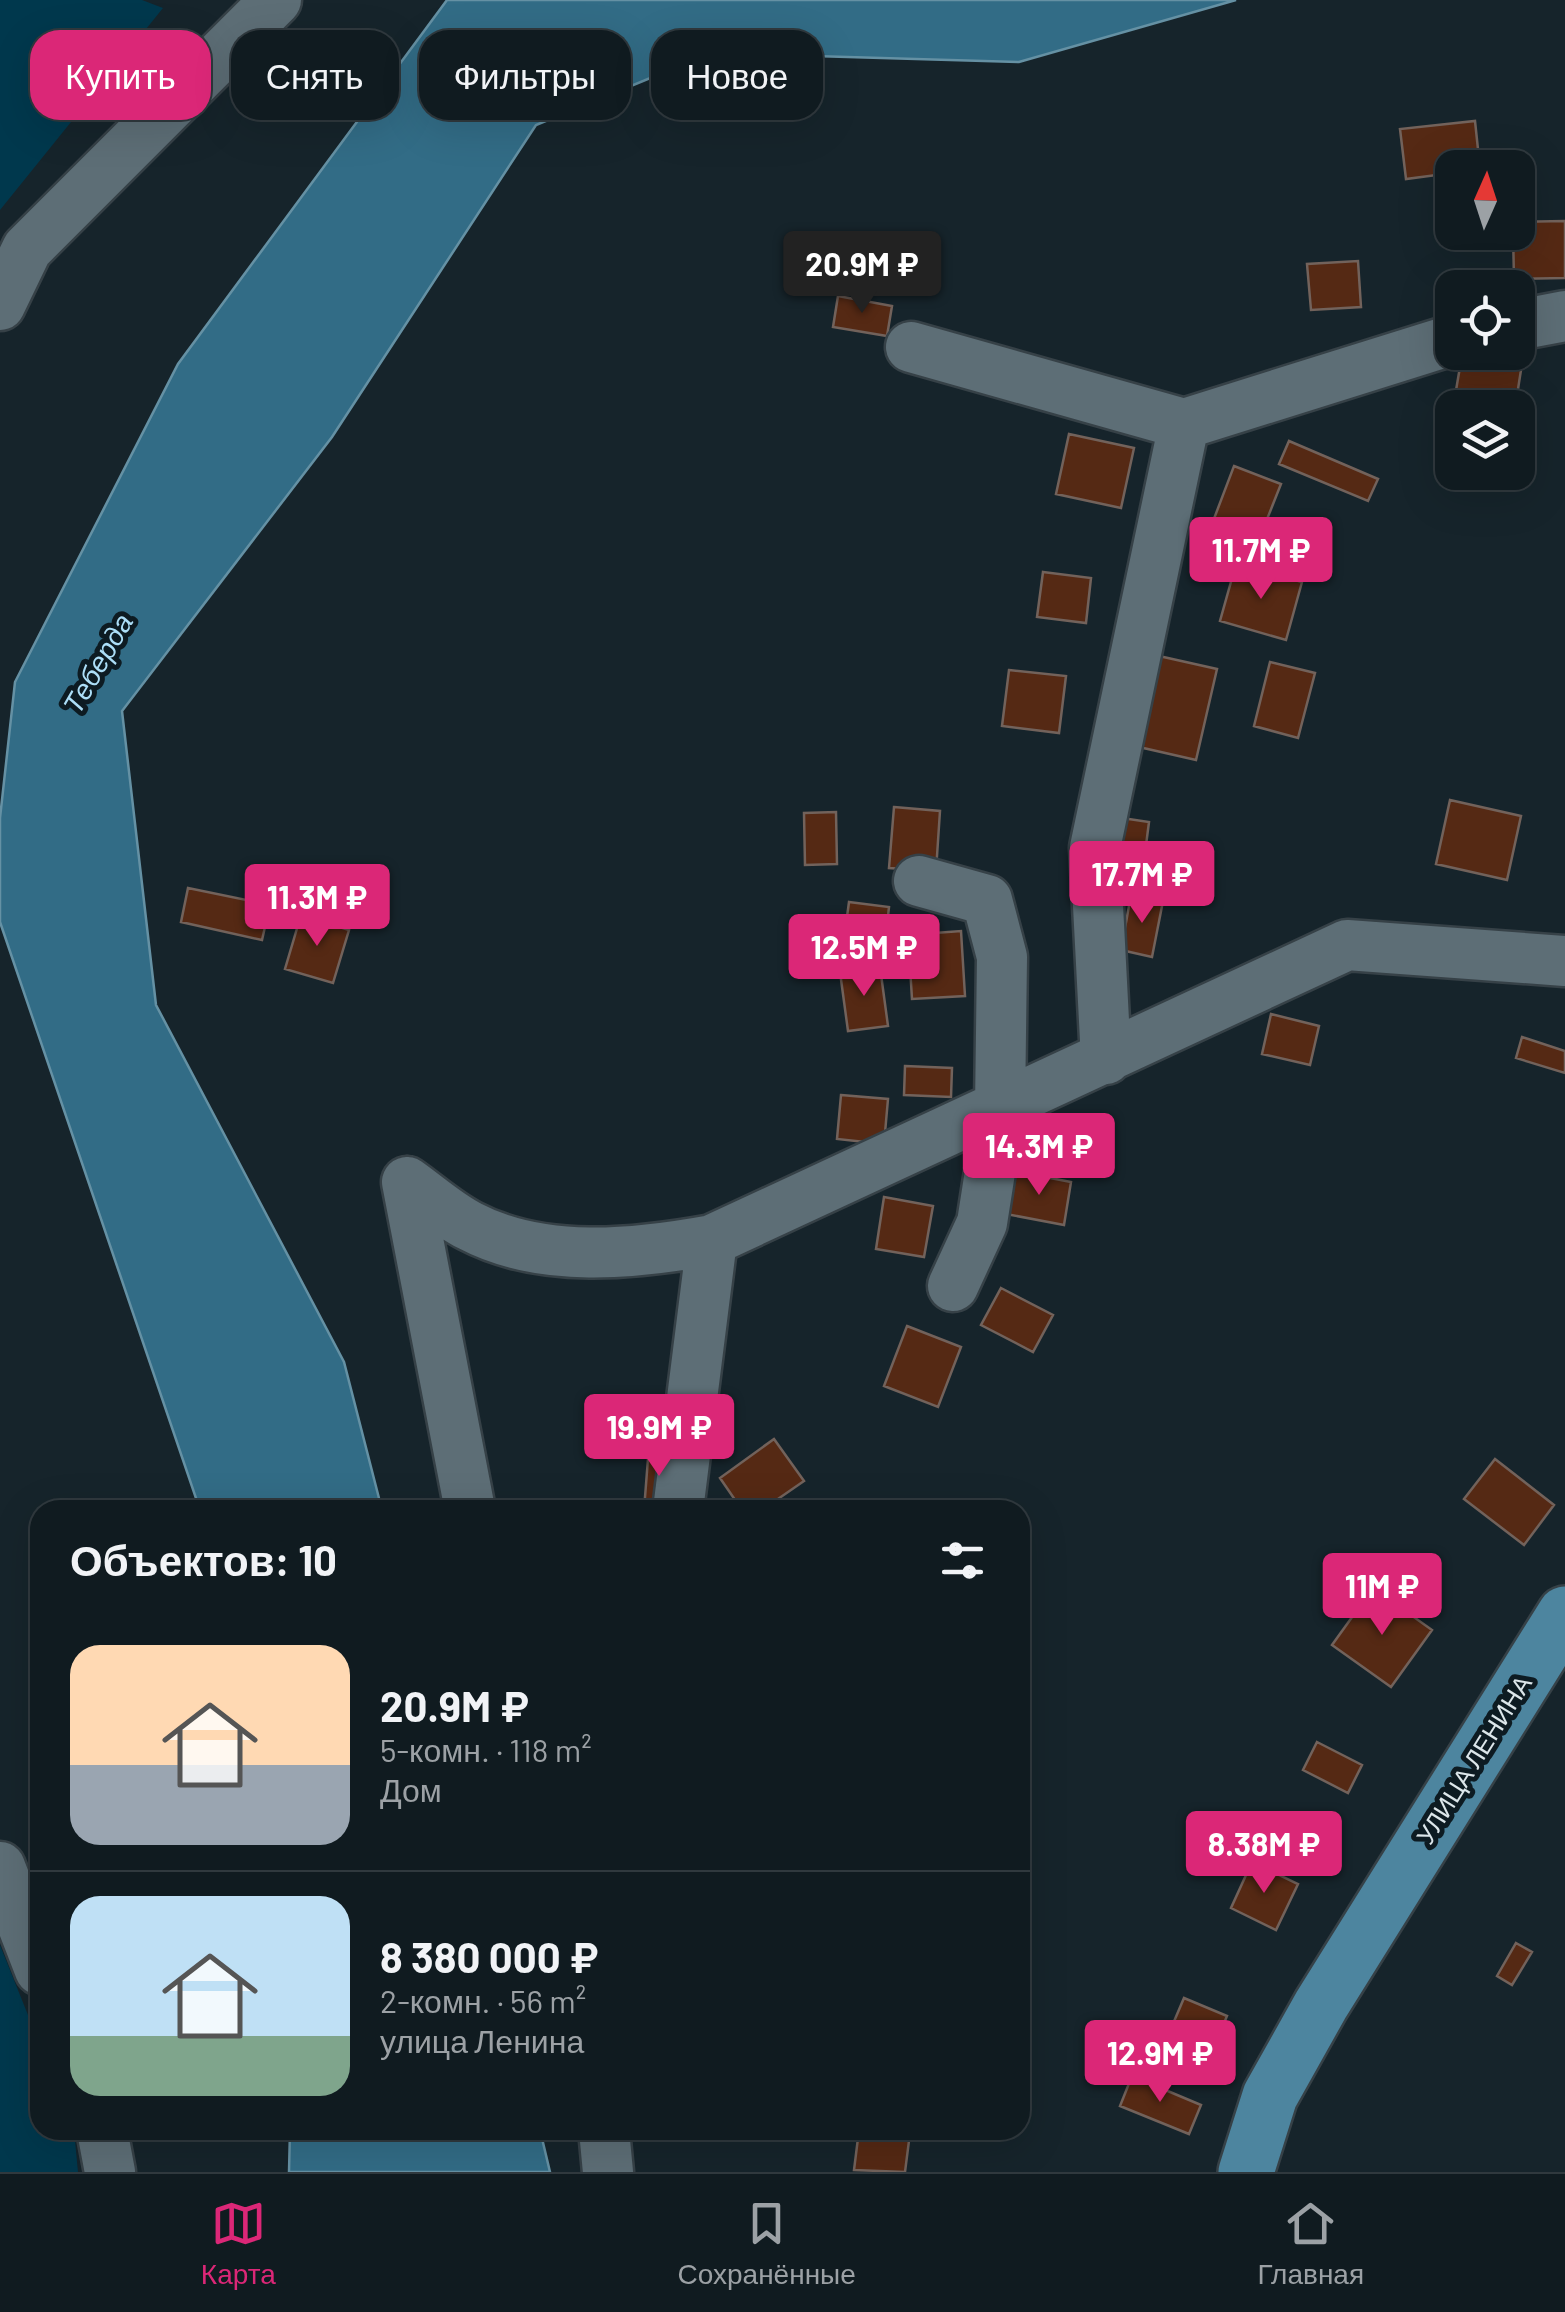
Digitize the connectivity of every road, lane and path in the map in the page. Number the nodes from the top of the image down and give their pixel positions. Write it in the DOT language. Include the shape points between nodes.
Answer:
graph roads {
  1 [pos="276,0"];
  2 [pos="0,305"];
  3 [pos="1565,316"];
  4 [pos="1535,322"];
  5 [pos="1435,345"];
  6 [pos="911,347"];
  7 [pos="1184,424"];
  8 [pos="919,881"];
  9 [pos="1565,961"];
  10 [pos="1106,1059"];
  11 [pos="1000,1108"];
  12 [pos="712,1240"];
  13 [pos="952,1286"];
  14 [pos="468,1500"];
  15 [pos="679,1500"];
  16 [pos="1565,1614"];
  17 [pos="0,1867"];
  18 [pos="30,1944"];
  19 [pos="104,2140"];
  20 [pos="605,2140"];
  21 [pos="110,2172"];
  22 [pos="608,2172"];
  23 [pos="1246,2172"];
  1 -- 2 [label="street" via="27,249"];
  3 -- 4 [label="street"];
  5 -- 7 [label="street"];
  6 -- 7 [label="street"];
  7 -- 10 [label="street" via="1095,848"];
  8 -- 11 [label="street" via="988,900 1002,958"];
  9 -- 10 [label="street" via="1347,946"];
  10 -- 11 [label="street"];
  11 -- 12 [label="street"];
  11 -- 13 [label="street" via="982,1223"];
  12 -- 14 [label="street" via="658,1250 559,1253 471,1227 407,1182"];
  12 -- 15 [label="street"];
  16 -- 23 [label="main road, УЛИЦА ЛЕНИНА" via="1321,2005 1270,2096"];
  17 -- 18 [label="street"];
  19 -- 21 [label="street"];
  20 -- 22 [label="street"];
}
